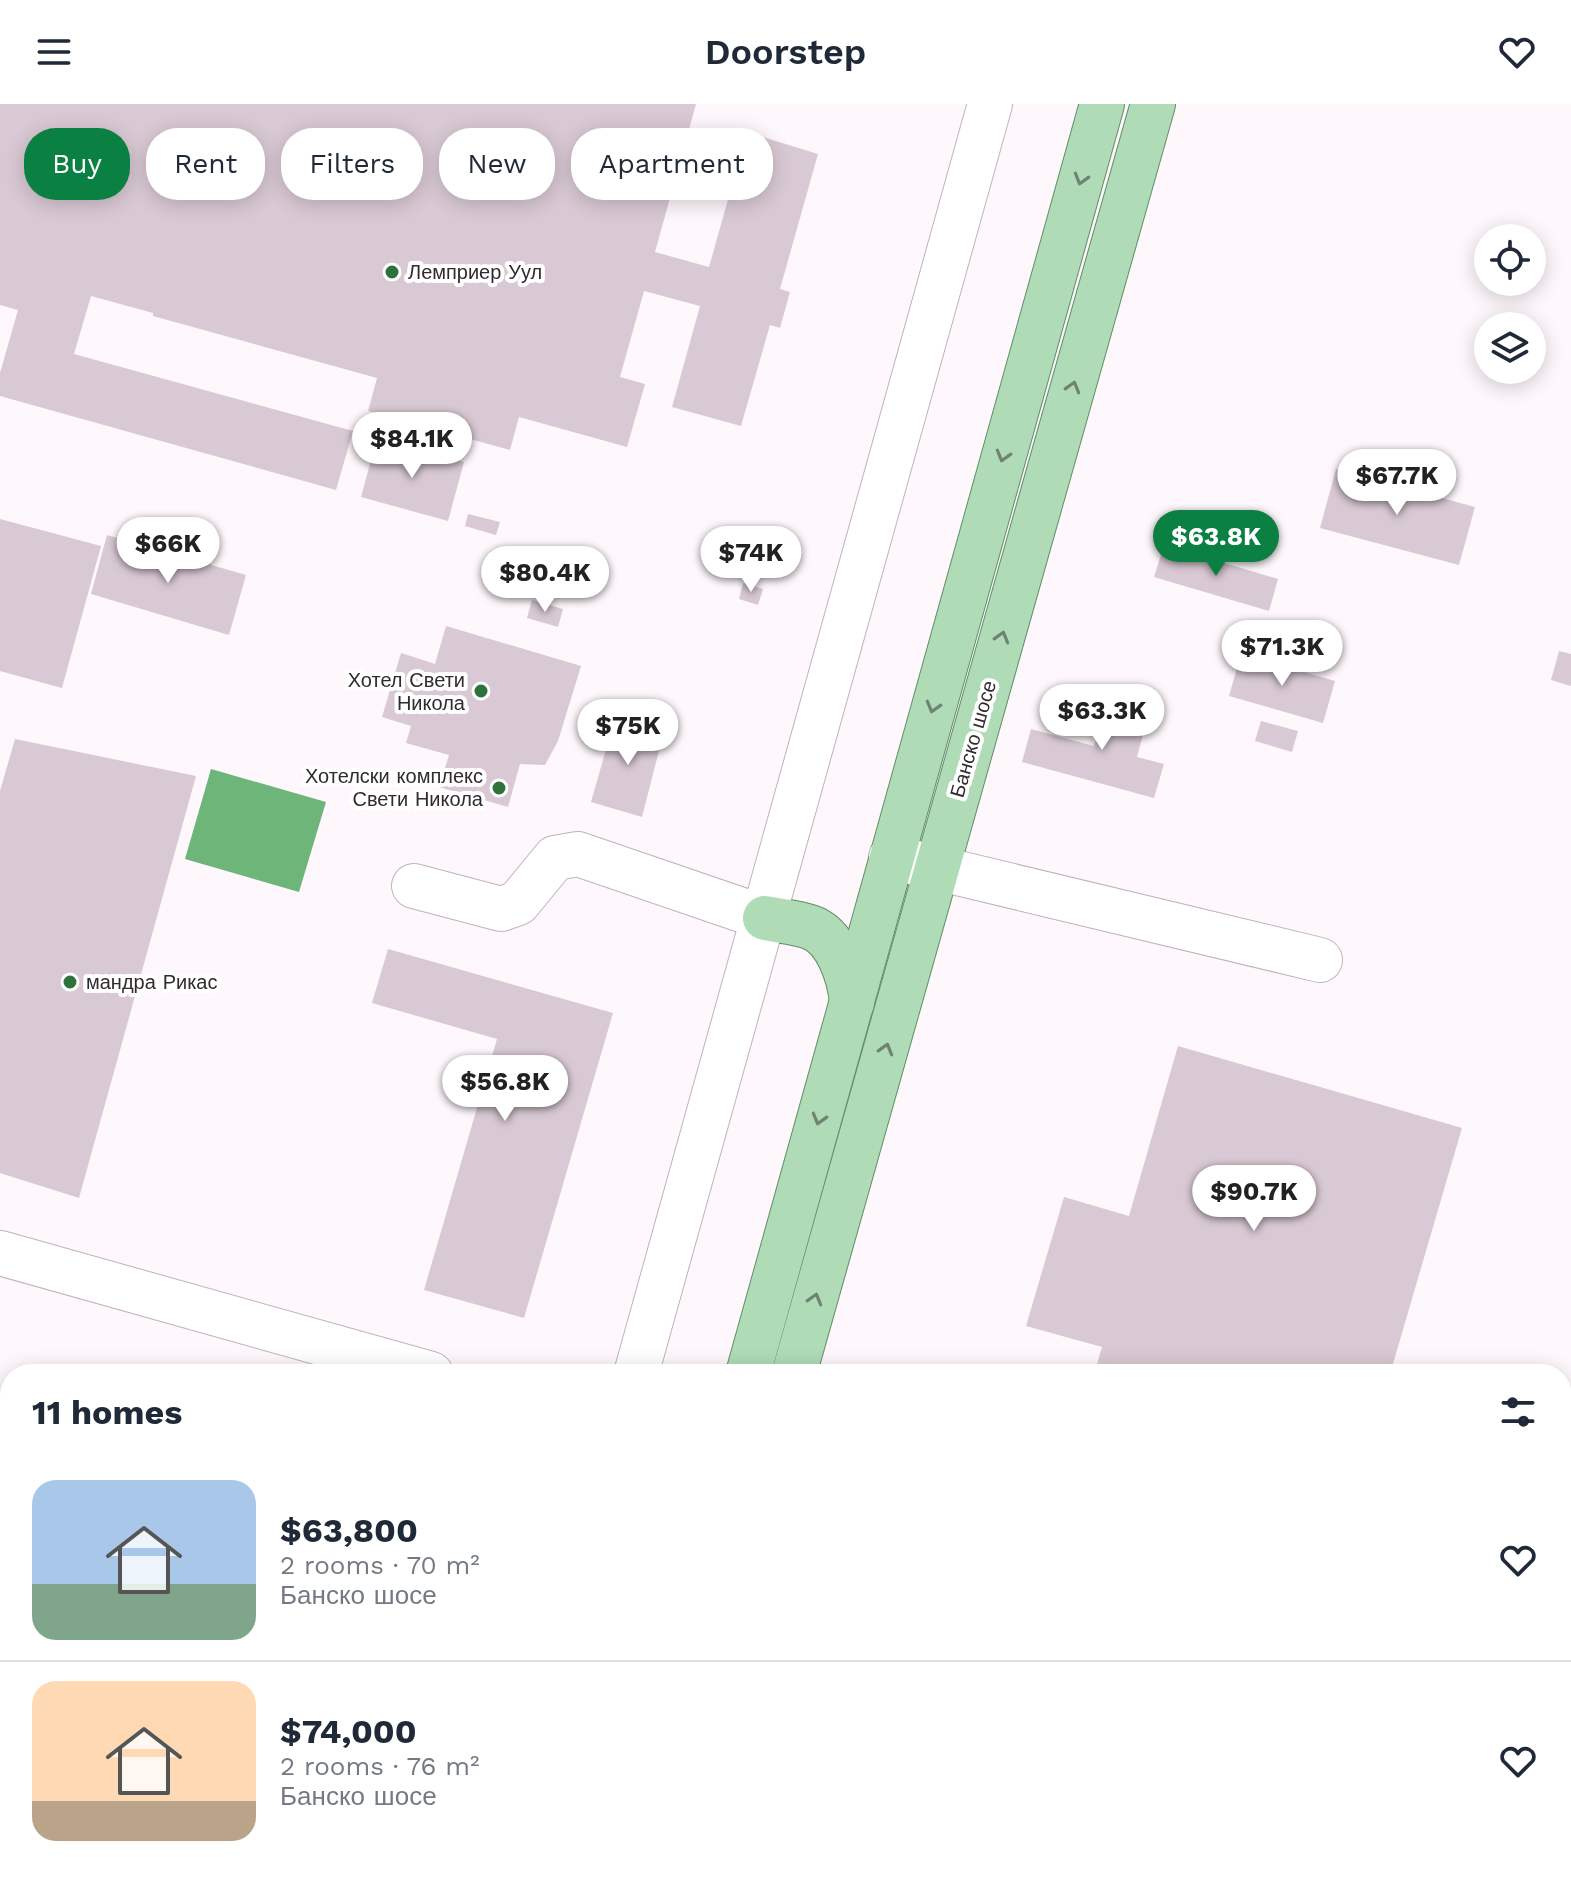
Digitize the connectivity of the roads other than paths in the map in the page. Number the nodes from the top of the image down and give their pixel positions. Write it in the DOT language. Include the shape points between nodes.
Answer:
graph roads {
  1 [pos="990,104"];
  2 [pos="1102,104"];
  3 [pos="1153,104"];
  4 [pos="889,866"];
  5 [pos="937,866"];
  6 [pos="414,886"];
  7 [pos="765,918"];
  8 [pos="813,928"];
  9 [pos="1320,960"];
  10 [pos="852,1003"];
  11 [pos="0,1253"];
  12 [pos="395,1364"];
  13 [pos="639,1364"];
  14 [pos="751,1364"];
  15 [pos="797,1364"];
  1 -- 7 [label="street"];
  2 -- 4 [label="main road, one-way"];
  5 -- 3 [label="main road, Банско шосе, one-way"];
  4 -- 5 [label="street"];
  4 -- 8 [label="main road" via="864,898"];
  4 -- 10 [label="main road"];
  5 -- 9 [label="street"];
  15 -- 5 [label="main road, Банско шосе, one-way"];
  6 -- 7 [label="street" via="501,909 518,903 555,858 578,854"];
  7 -- 8 [label="main road"];
  7 -- 13 [label="street"];
  8 -- 10 [label="main road" via="838,954"];
  10 -- 14 [label="main road, one-way"];
  11 -- 12 [label="street"];
}
